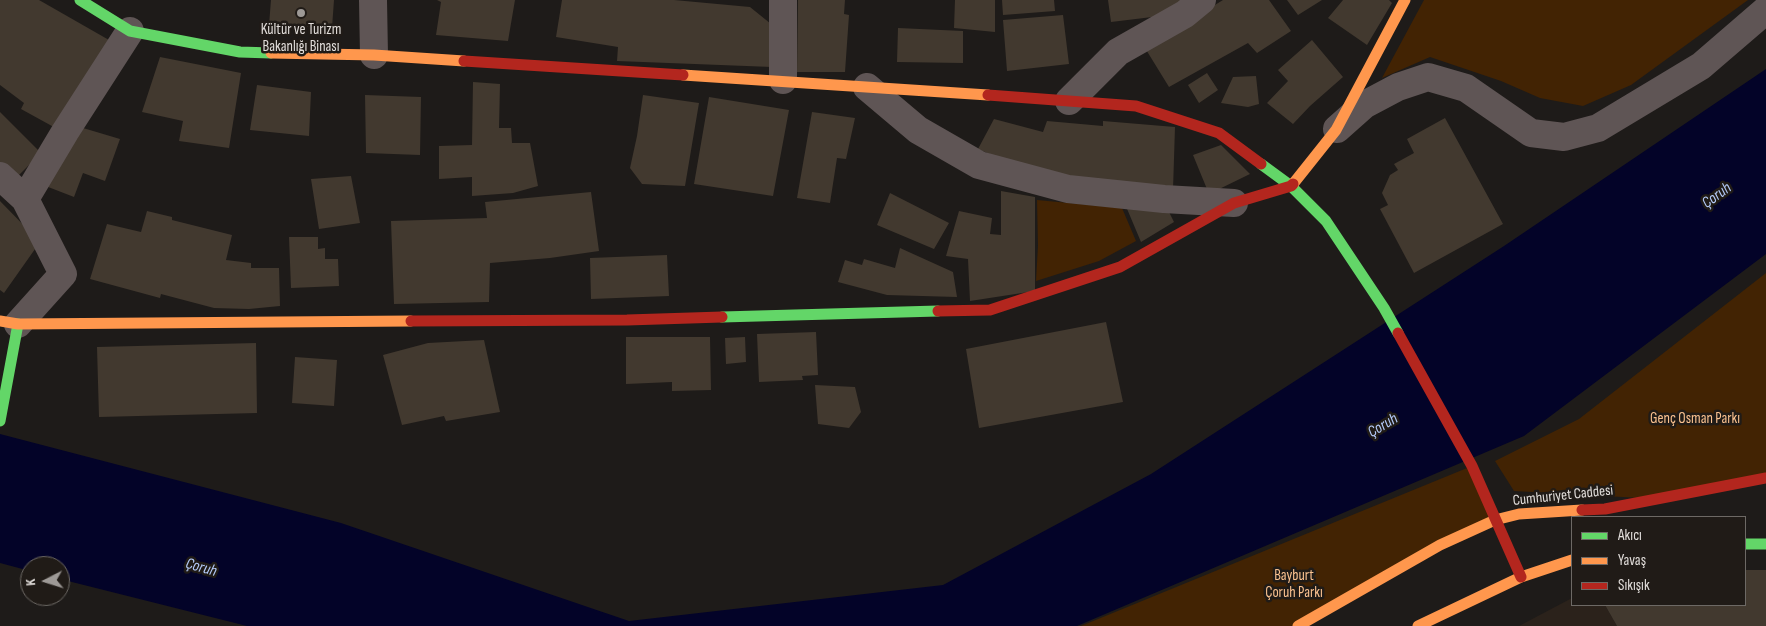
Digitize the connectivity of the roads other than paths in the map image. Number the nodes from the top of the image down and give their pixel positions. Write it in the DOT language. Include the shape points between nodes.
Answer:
graph roads {
  1 [pos="80,0"];
  2 [pos="373,0"];
  3 [pos="783,0"];
  4 [pos="1202,0"];
  5 [pos="1405,0"];
  6 [pos="1766,10"];
  7 [pos="130,31"];
  8 [pos="374,55"];
  9 [pos="783,80"];
  10 [pos="867,87"];
  11 [pos="1069,101"];
  12 [pos="1336,130"];
  13 [pos="0,176"];
  14 [pos="1291,186"];
  15 [pos="25,198"];
  16 [pos="1234,203"];
  17 [pos="9,322"];
  18 [pos="0,421"];
  19 [pos="1766,478"];
  20 [pos="1495,520"];
  21 [pos="1746,544"];
  22 [pos="1766,544"];
  23 [pos="1571,560"];
  24 [pos="1521,577"];
  25 [pos="1480,596"];
  26 [pos="1298,626"];
  27 [pos="1418,626"];
  28 [pos="1438,626"];
  1 -- 7 [label="street"];
  2 -- 8 [label="street"];
  3 -- 9 [label="street"];
  4 -- 11 [label="street" via="1185,14 1118,52"];
  5 -- 12 [label="street"];
  6 -- 12 [label="street" via="1701,66 1598,128 1564,137 1531,133 1466,88 1428,77 1398,86 1364,105"];
  7 -- 8 [label="street" via="240,52"];
  7 -- 15 [label="street"];
  8 -- 9 [label="street"];
  9 -- 10 [label="street"];
  10 -- 11 [label="street"];
  10 -- 16 [label="street" via="918,130 979,165 1068,189"];
  11 -- 14 [label="street" via="1136,106 1219,133"];
  12 -- 14 [label="street"];
  13 -- 15 [label="street"];
  14 -- 16 [label="street"];
  14 -- 20 [label="street" via="1326,221 1384,308 1472,466"];
  15 -- 17 [label="street" via="64,274"];
  16 -- 17 [label="street" via="1120,267 990,310 627,320"];
  17 -- 18 [label="street"];
  19 -- 20 [label="street, Cumhuriyet Caddesi" via="1605,509 1520,514"];
  20 -- 24 [label="street"];
  20 -- 26 [label="street, Cumhuriyet Caddesi" via="1440,545"];
  21 -- 22 [label="street"];
  23 -- 24 [label="street"];
  24 -- 25 [label="street"];
  25 -- 27 [label="street"];
  25 -- 28 [label="street"];
}
